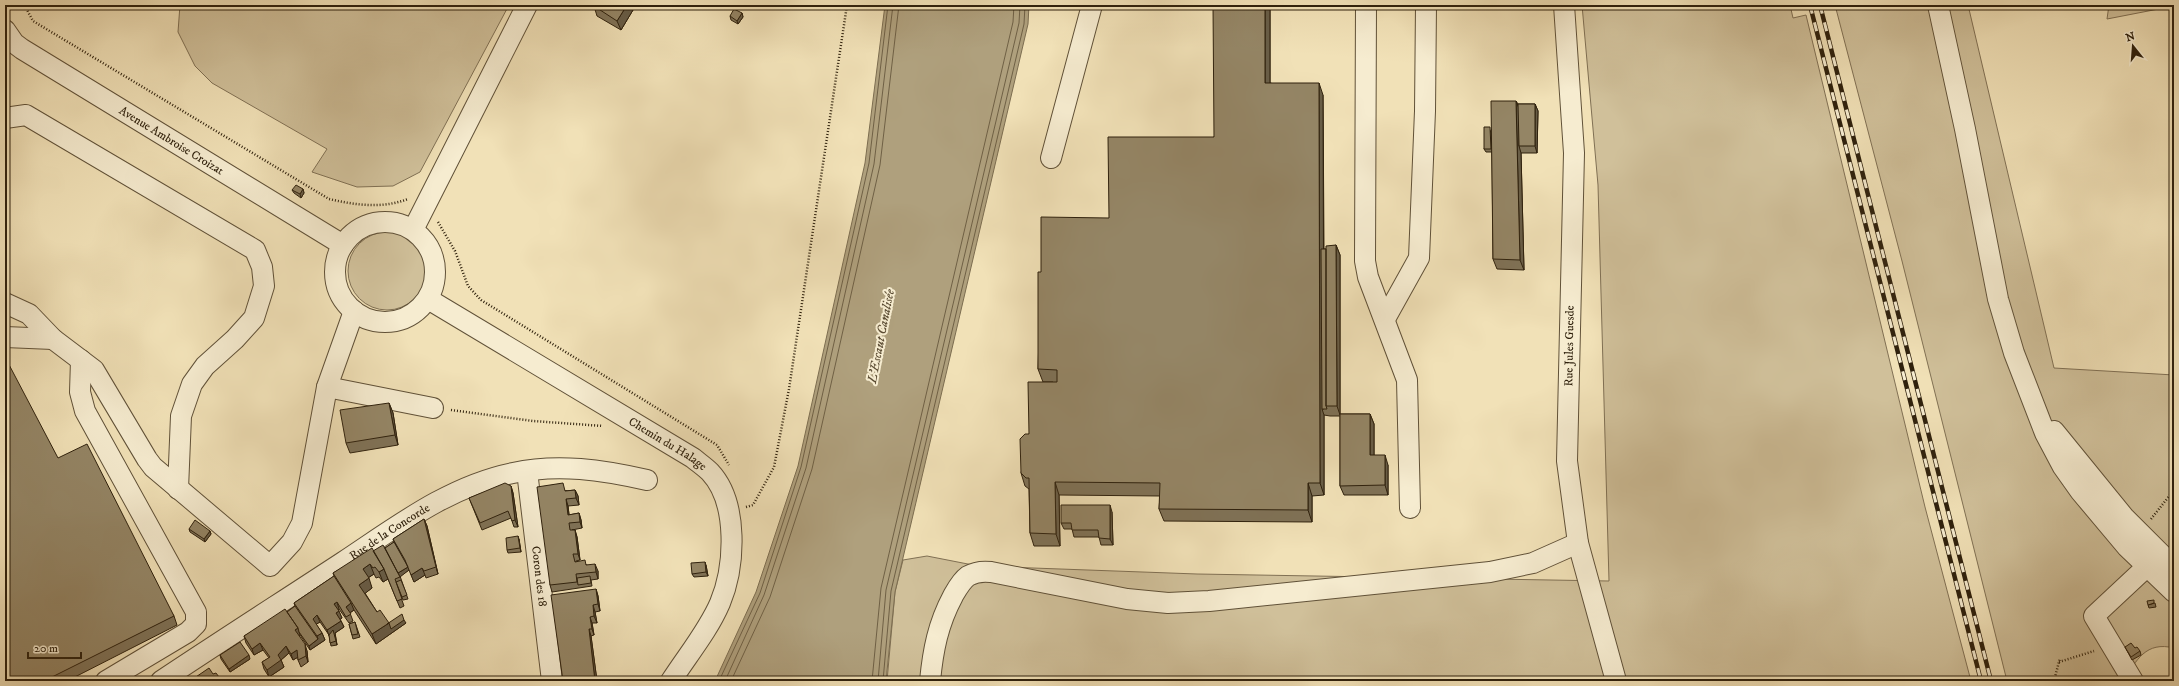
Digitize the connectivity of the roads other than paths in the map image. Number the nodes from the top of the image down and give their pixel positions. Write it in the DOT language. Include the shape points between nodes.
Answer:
graph roads {
  1 [pos="527,5"];
  2 [pos="1092,5"];
  3 [pos="1366,5"];
  4 [pos="1426,5"];
  5 [pos="1564,5"];
  6 [pos="1938,5"];
  7 [pos="5,30"];
  8 [pos="5,118"];
  9 [pos="1051,158"];
  10 [pos="413,230"];
  11 [pos="343,245"];
  12 [pos="428,299"];
  13 [pos="5,303"];
  14 [pos="354,311"];
  15 [pos="1384,319"];
  16 [pos="5,337"];
  17 [pos="53,339"];
  18 [pos="81,360"];
  19 [pos="327,387"];
  20 [pos="433,408"];
  21 [pos="527,471"];
  22 [pos="647,480"];
  23 [pos="178,489"];
  24 [pos="1410,508"];
  25 [pos="1578,543"];
  26 [pos="2160,563"];
  27 [pos="2174,592"];
  28 [pos="106,681"];
  29 [pos="161,681"];
  30 [pos="552,681"];
  31 [pos="671,681"];
  32 [pos="930,681"];
  33 [pos="1616,681"];
  34 [pos="2133,681"];
  1 -- 10 [label="street"];
  2 -- 9 [label="street"];
  3 -- 15 [label="street" via="1365,260 1368,277"];
  4 -- 15 [label="street" via="1419,258"];
  5 -- 25 [label="street, Rue Jules Guesde" via="1574,153 1567,445 1570,494"];
  6 -- 26 [label="street" via="1998,299 2014,353 2047,439 2063,467 2099,514"];
  7 -- 11 [label="street, Avenue Ambroise Croizat" via="22,49"];
  8 -- 23 [label="street" via="26,115 255,250 262,267 264,286 254,318 205,366 192,384 180,416"];
  10 -- 11 [label="street" via="400,224 378,222 358,230"];
  10 -- 12 [label="street" via="428,245 435,265 434,286"];
  11 -- 14 [label="street" via="336,264 335,277 341,296"];
  12 -- 14 [label="street" via="413,314 393,322 372,321"];
  12 -- 31 [label="street, Chemin du Halage" via="693,458 710,472 720,487 729,513 732,537 730,562 720,604"];
  13 -- 17 [label="street" via="29,314"];
  14 -- 19 [label="street"];
  15 -- 24 [label="street" via="1402,364 1408,389"];
  16 -- 17 [label="street"];
  17 -- 18 [label="street"];
  18 -- 23 [label="street" via="94,370 147,459"];
  18 -- 28 [label="street" via="80,392 85,411 196,612 196,624 188,632"];
  19 -- 20 [label="street"];
  19 -- 23 [label="street" via="302,523 292,542 270,566"];
  21 -- 22 [label="street, Rue de la Concorde" via="589,469"];
  21 -- 29 [label="street, Rue de la Concorde" via="472,484 433,503"];
  21 -- 30 [label="street, Coron des 18"];
  25 -- 32 [label="street" via="1533,563 1490,572 1187,602 1128,599 991,572 979,572 961,582 946,610 936,638"];
  25 -- 33 [label="street, Rue Jules Guesde"];
  26 -- 27 [label="street"];
  26 -- 34 [label="street" via="2094,616"];
}
